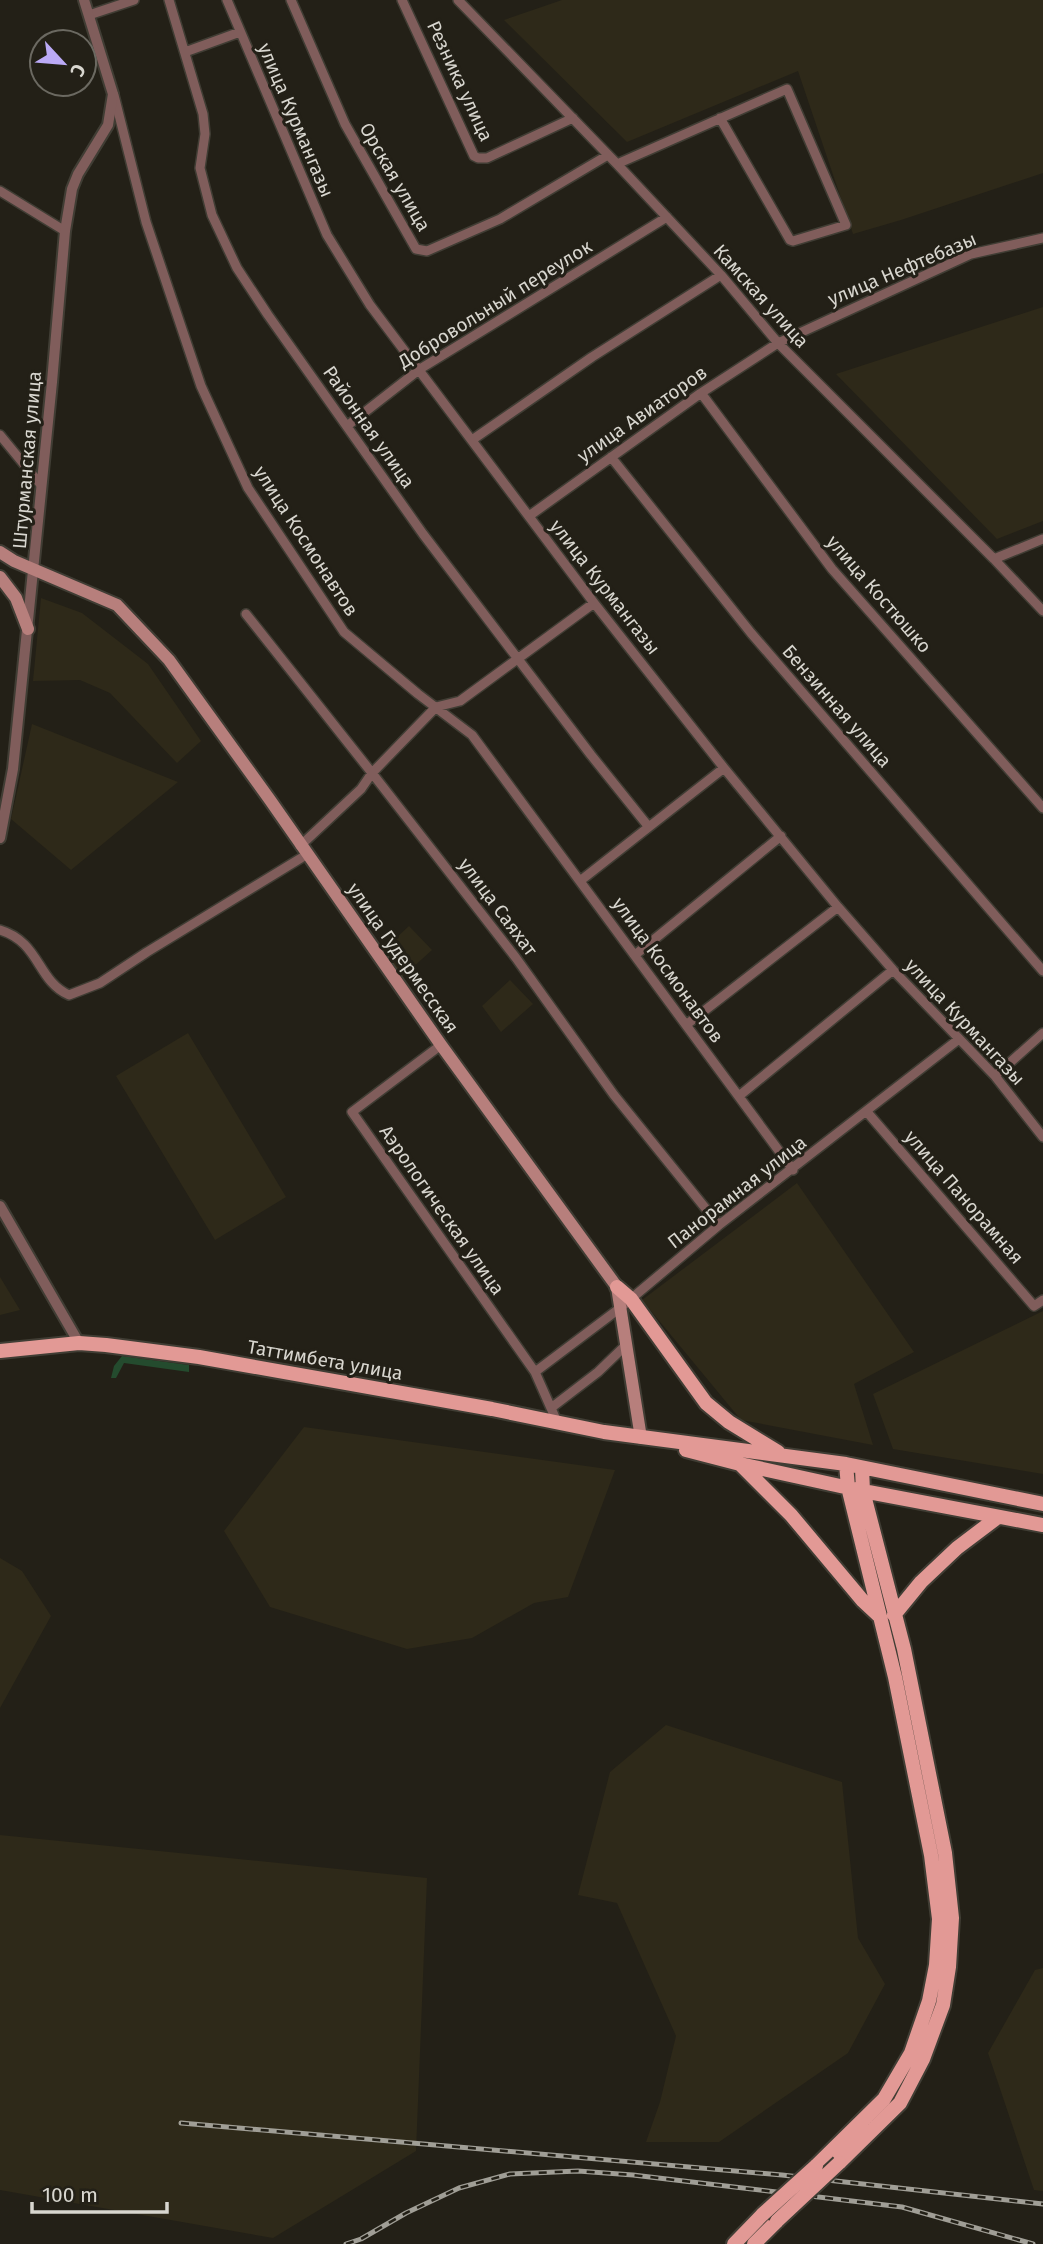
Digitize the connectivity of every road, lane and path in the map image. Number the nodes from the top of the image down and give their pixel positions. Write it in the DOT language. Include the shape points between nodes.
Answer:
graph roads {
  1 [pos="84,0"];
  2 [pos="134,0"];
  3 [pos="169,0"];
  4 [pos="227,0"];
  5 [pos="291,0"];
  6 [pos="402,0"];
  7 [pos="458,0"];
  8 [pos="89,15"];
  9 [pos="240,32"];
  10 [pos="185,52"];
  11 [pos="114,94"];
  12 [pos="573,118"];
  13 [pos="720,118"];
  14 [pos="608,155"];
  15 [pos="617,164"];
  16 [pos="0,191"];
  17 [pos="667,217"];
  18 [pos="65,232"];
  19 [pos="1043,238"];
  20 [pos="721,275"];
  21 [pos="778,343"];
  22 [pos="420,369"];
  23 [pos="701,393"];
  24 [pos="347,426"];
  25 [pos="0,435"];
  26 [pos="472,440"];
  27 [pos="611,457"];
  28 [pos="41,485"];
  29 [pos="529,516"];
  30 [pos="1043,539"];
  31 [pos="0,552"];
  32 [pos="994,559"];
  33 [pos="34,569"];
  34 [pos="0,577"];
  35 [pos="594,603"];
  36 [pos="1043,611"];
  37 [pos="246,614"];
  38 [pos="28,629"];
  39 [pos="517,659"];
  40 [pos="436,707"];
  41 [pos="724,768"];
  42 [pos="372,773"];
  43 [pos="1043,808"];
  44 [pos="648,826"];
  45 [pos="781,836"];
  46 [pos="0,838"];
  47 [pos="303,850"];
  48 [pos="580,881"];
  49 [pos="838,907"];
  50 [pos="0,930"];
  51 [pos="635,955"];
  52 [pos="893,970"];
  53 [pos="1043,971"];
  54 [pos="686,1025"];
  55 [pos="1043,1033"];
  56 [pos="959,1039"];
  57 [pos="441,1045"];
  58 [pos="995,1076"];
  59 [pos="738,1096"];
  60 [pos="867,1112"];
  61 [pos="1043,1137"];
  62 [pos="793,1170"];
  63 [pos="0,1206"];
  64 [pos="719,1225"];
  65 [pos="617,1287"];
  66 [pos="1043,1300"];
  67 [pos="626,1303"];
  68 [pos="79,1343"];
  69 [pos="626,1345"];
  70 [pos="0,1351"];
  71 [pos="535,1371"];
  72 [pos="551,1408"];
  73 [pos="558,1424"];
  74 [pos="641,1438"];
  75 [pos="782,1454"];
  76 [pos="740,1464"];
  77 [pos="846,1464"];
  78 [pos="862,1468"];
  79 [pos="848,1487"];
  80 [pos="863,1491"];
  81 [pos="1043,1504"];
  82 [pos="998,1517"];
  83 [pos="1043,1525"];
  84 [pos="887,1616"];
  85 [pos="734,2244"];
  86 [pos="754,2244"];
  1 -- 8 [label="street, улица Космонавтов"];
  2 -- 8 [label="street"];
  3 -- 10 [label="street, Районная улица"];
  4 -- 9 [label="street, улица Курмангазы"];
  5 -- 14 [label="street, Орская улица" via="345,124 416,249 427,251 500,219"];
  6 -- 12 [label="street, Резника улица" via="474,156 487,158"];
  7 -- 12 [label="street, Камская улица"];
  8 -- 11 [label="street, улица Космонавтов"];
  9 -- 10 [label="street"];
  9 -- 22 [label="street, улица Курмангазы" via="327,235 370,305"];
  10 -- 24 [label="street, Районная улица" via="203,114 200,168 212,215 237,268"];
  11 -- 18 [label="street, Штурманская улица" via="108,125 72,189"];
  11 -- 40 [label="street, улица Космонавтов" via="146,222 201,386 248,488 344,632"];
  12 -- 14 [label="street, Камская улица"];
  13 -- 13 [label="street" via="790,240 846,225 787,89"];
  13 -- 15 [label="street"];
  14 -- 15 [label="street, Камская улица"];
  15 -- 17 [label="street, Камская улица"];
  16 -- 18 [label="street"];
  17 -- 20 [label="street, Камская улица"];
  17 -- 22 [label="street, Добровольный переулок"];
  18 -- 28 [label="street, Штурманская улица"];
  19 -- 21 [label="street, улица Нефтебазы" via="971,254"];
  20 -- 21 [label="street, Камская улица"];
  20 -- 26 [label="street"];
  21 -- 23 [label="street, улица Авиаторов"];
  21 -- 32 [label="street, Камская улица"];
  22 -- 24 [label="street, Добровольный переулок"];
  22 -- 26 [label="street, улица Курмангазы"];
  23 -- 27 [label="street, улица Авиаторов"];
  23 -- 43 [label="street, улица Костюшко" via="832,569"];
  24 -- 39 [label="street, Районная улица"];
  25 -- 28 [label="street"];
  26 -- 29 [label="street, улица Курмангазы"];
  27 -- 29 [label="street, улица Авиаторов"];
  27 -- 53 [label="street, Бензинная улица" via="751,633"];
  28 -- 33 [label="street, Штурманская улица"];
  29 -- 35 [label="street, улица Курмангазы"];
  30 -- 32 [label="street"];
  31 -- 33 [label="main road, улица Гудермесская"];
  32 -- 36 [label="street, Камская улица"];
  33 -- 38 [label="street, Штурманская улица"];
  33 -- 47 [label="main road, улица Гудермесская" via="117,605 169,660"];
  34 -- 38 [label="main road" via="16,598"];
  35 -- 39 [label="street"];
  35 -- 41 [label="street, улица Курмангазы"];
  37 -- 42 [label="street, улица Саяхат"];
  38 -- 46 [label="street, Штурманская улица" via="13,769"];
  39 -- 40 [label="street" via="460,701"];
  39 -- 44 [label="street, Районная улица"];
  40 -- 42 [label="street"];
  40 -- 48 [label="street, улица Космонавтов" via="472,735"];
  41 -- 44 [label="street"];
  41 -- 45 [label="street, улица Курмангазы"];
  42 -- 47 [label="street"];
  42 -- 64 [label="street, улица Саяхат" via="516,958 614,1095"];
  44 -- 48 [label="street"];
  45 -- 49 [label="street, улица Курмангазы"];
  45 -- 51 [label="street"];
  47 -- 50 [label="street" via="100,983 69,995 58,990 22,940"];
  47 -- 57 [label="main road, улица Гудермесская"];
  48 -- 51 [label="street, улица Космонавтов"];
  49 -- 52 [label="street, улица Курмангазы"];
  49 -- 54 [label="street"];
  51 -- 54 [label="street, улица Космонавтов"];
  52 -- 56 [label="street, улица Курмангазы"];
  52 -- 59 [label="street"];
  54 -- 59 [label="street, улица Космонавтов"];
  55 -- 58 [label="street"];
  56 -- 58 [label="street, улица Курмангазы"];
  56 -- 60 [label="street, Панорамная улица"];
  57 -- 65 [label="main road, улица Гудермесская"];
  57 -- 71 [label="street, Аэрологическая улица" via="352,1112"];
  58 -- 61 [label="street, улица Курмангазы"];
  59 -- 62 [label="street, улица Космонавтов"];
  60 -- 62 [label="street, Панорамная улица"];
  60 -- 66 [label="street, улица Панорамная" via="1034,1306"];
  62 -- 64 [label="street, Панорамная улица"];
  63 -- 68 [label="street"];
  64 -- 67 [label="street, Панорамная улица"];
  65 -- 67 [label="main road"];
  67 -- 69 [label="main road"];
  67 -- 71 [label="street, Панорамная улица"];
  67 -- 75 [label="main road" via="706,1403"];
  68 -- 70 [label="main road, Таттимбета улица"];
  68 -- 73 [label="main road, Таттимбета улица" via="198,1357"];
  69 -- 72 [label="street"];
  69 -- 74 [label="main road"];
  71 -- 72 [label="street, Аэрологическая улица"];
  72 -- 73 [label="street, Аэрологическая улица"];
  73 -- 74 [label="main road, Таттимбета улица"];
  74 -- 75 [label="main road"];
  74 -- 76 [label="main road"];
  75 -- 77 [label="main road"];
  76 -- 79 [label="main road"];
  76 -- 84 [label="main road" via="791,1515 863,1601"];
  77 -- 78 [label="main road"];
  77 -- 79 [label="main road"];
  78 -- 80 [label="main road"];
  78 -- 81 [label="main road"];
  79 -- 80 [label="main road"];
  79 -- 84 [label="main road"];
  80 -- 82 [label="main road"];
  80 -- 84 [label="main road"];
  82 -- 83 [label="main road"];
  82 -- 84 [label="main road" via="957,1548"];
  84 -- 85 [label="main road, bridge" via="939,1919 929,2001 911,2053 884,2099"];
  84 -- 86 [label="main road, bridge" via="904,1649 944,1853 952,1918 943,2005 900,2103"];
}
